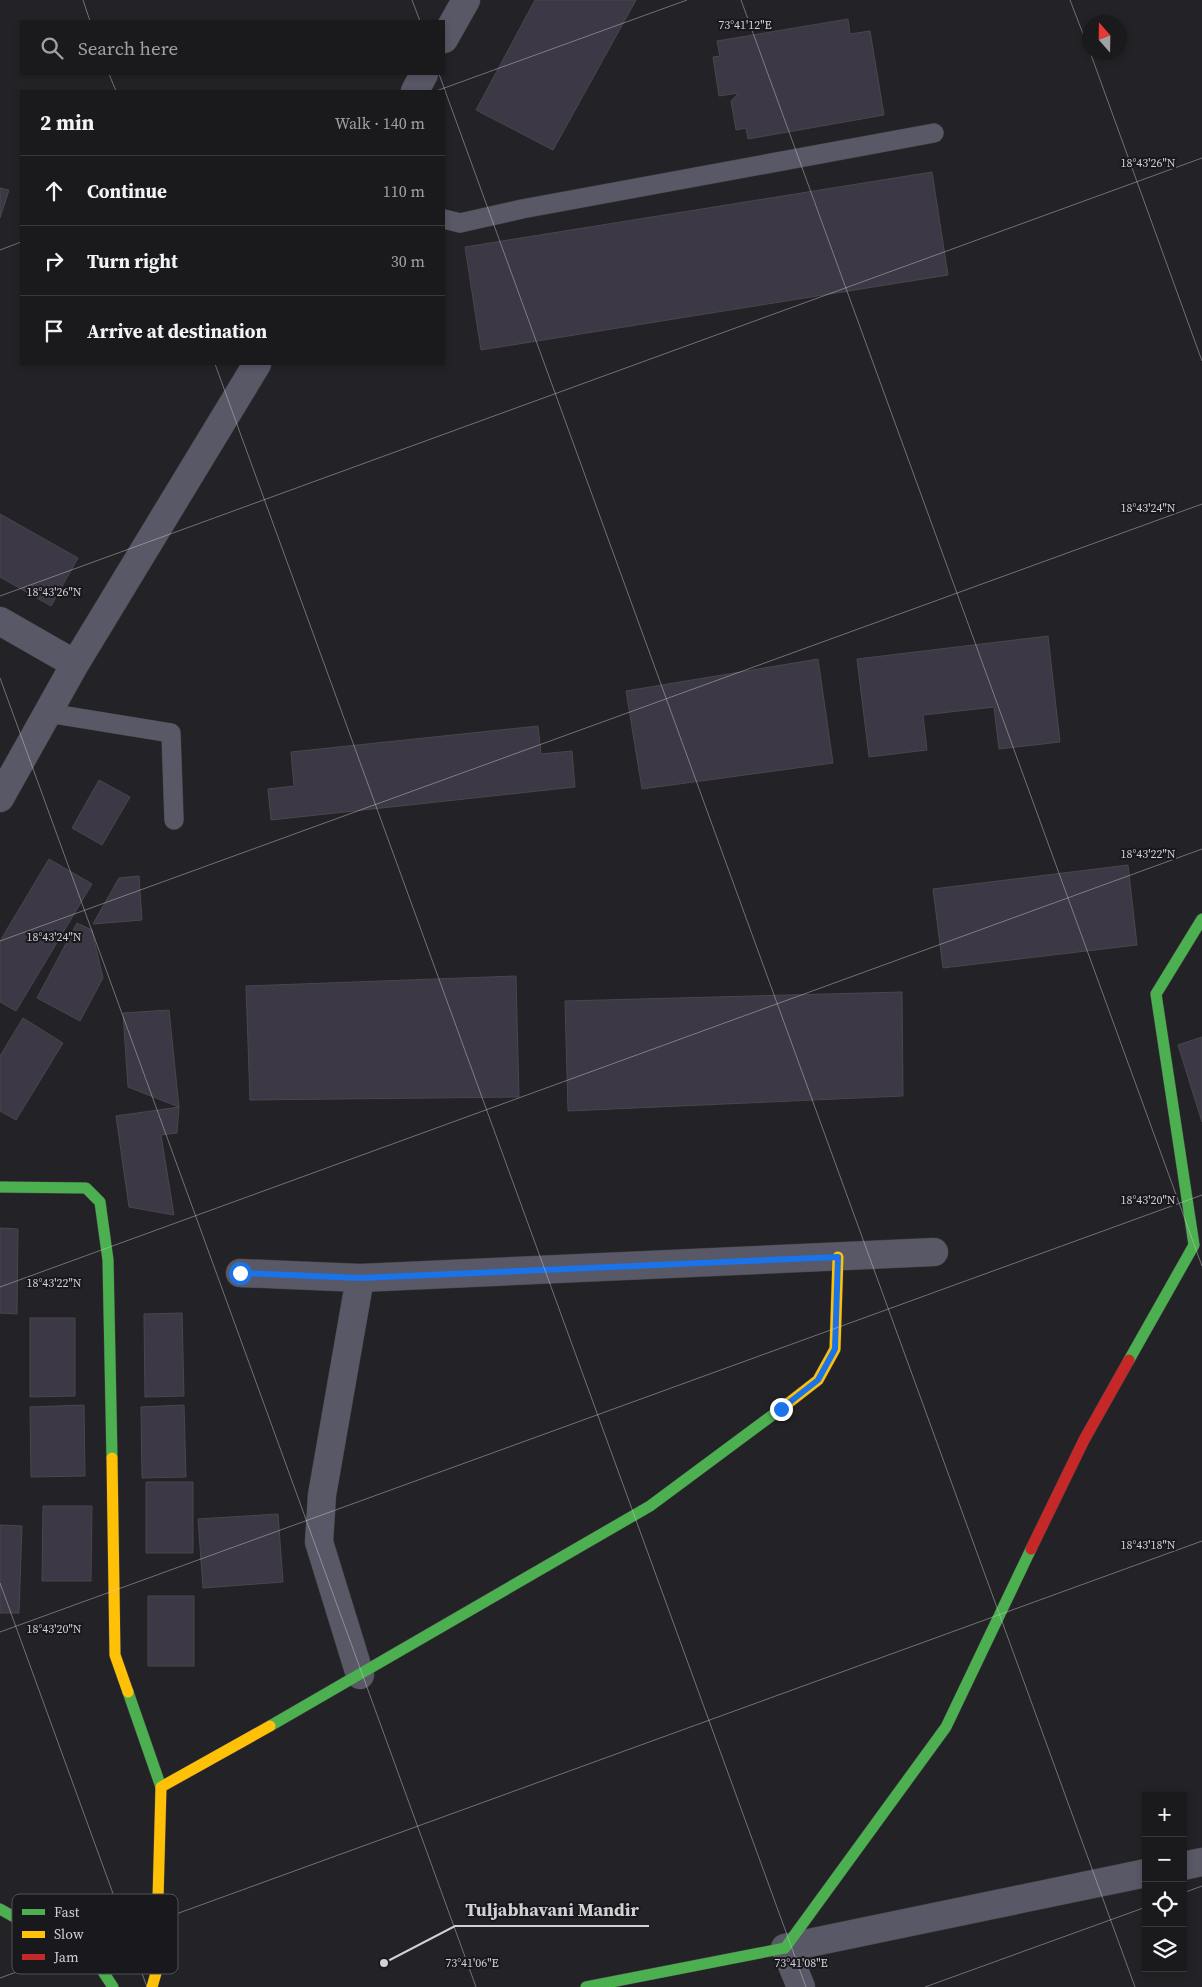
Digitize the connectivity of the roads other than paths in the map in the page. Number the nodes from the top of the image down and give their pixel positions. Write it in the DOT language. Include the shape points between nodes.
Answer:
graph roads {
  1 [pos="466,0"];
  2 [pos="445,37"];
  3 [pos="423,75"];
  4 [pos="416,90"];
  5 [pos="934,132"];
  6 [pos="445,220"];
  7 [pos="256,365"];
  8 [pos="0,621"];
  9 [pos="76,664"];
  10 [pos="48,713"];
  11 [pos="0,798"];
  12 [pos="174,820"];
  13 [pos="1202,920"];
  14 [pos="0,1187"];
  15 [pos="934,1252"];
  16 [pos="838,1257"];
  17 [pos="240,1273"];
  18 [pos="360,1278"];
  19 [pos="360,1675"];
  20 [pos="161,1788"];
  21 [pos="1202,1862"];
  22 [pos="1187,1865"];
  23 [pos="1142,1874"];
  24 [pos="158,1894"];
  25 [pos="0,1909"];
  26 [pos="12,1916"];
  27 [pos="785,1948"];
  28 [pos="105,1974"];
  29 [pos="156,1974"];
  30 [pos="113,1987"];
  31 [pos="152,1987"];
  32 [pos="586,1987"];
  33 [pos="800,1987"];
  1 -- 2 [label="street"];
  3 -- 4 [label="street"];
  5 -- 6 [label="lane" via="522,209 460,224"];
  7 -- 9 [label="street"];
  8 -- 9 [label="street"];
  9 -- 10 [label="street"];
  10 -- 11 [label="street"];
  10 -- 12 [label="lane" via="171,734"];
  13 -- 27 [label="street" via="1156,994 1194,1246 1084,1440 946,1727"];
  14 -- 20 [label="street" via="86,1188 100,1202 108,1260 115,1655"];
  15 -- 16 [label="street"];
  16 -- 18 [label="street"];
  16 -- 19 [label="street" via="835,1349 818,1380 650,1506"];
  17 -- 18 [label="street"];
  18 -- 19 [label="street" via="322,1495 319,1542"];
  19 -- 20 [label="street"];
  20 -- 24 [label="street"];
  21 -- 22 [label="street"];
  23 -- 27 [label="street"];
  25 -- 26 [label="street"];
  27 -- 32 [label="street"];
  27 -- 33 [label="street"];
  28 -- 30 [label="street"];
  29 -- 31 [label="street"];
}
